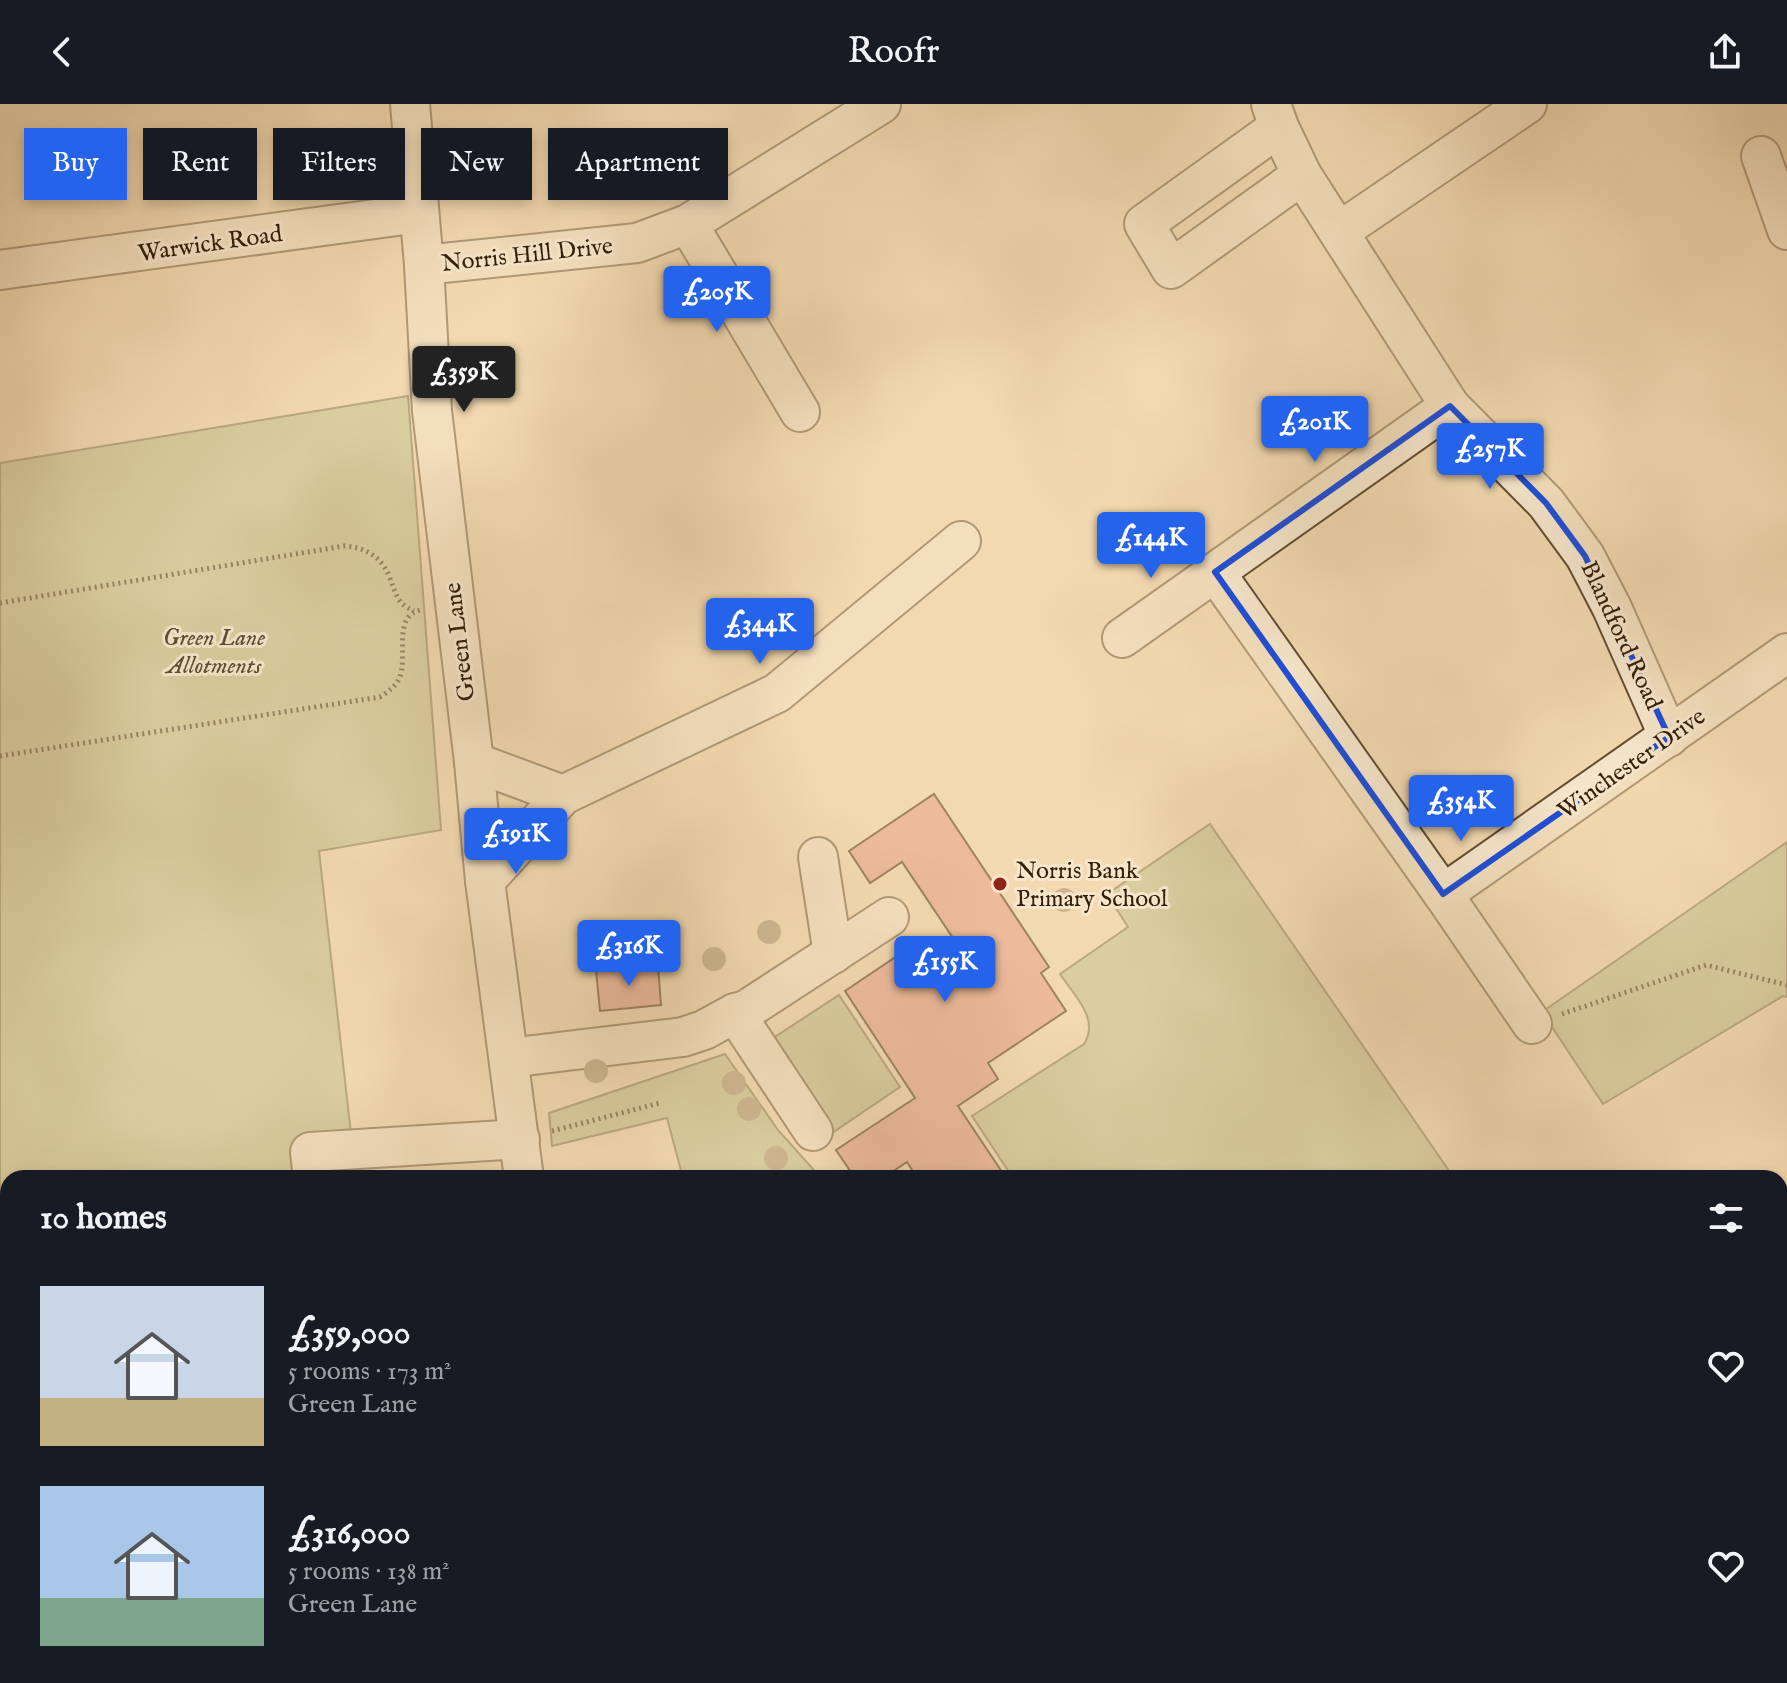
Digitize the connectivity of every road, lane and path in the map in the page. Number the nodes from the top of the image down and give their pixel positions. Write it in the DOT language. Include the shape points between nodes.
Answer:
graph roads {
  1 [pos="410,104"];
  2 [pos="881,104"];
  3 [pos="1527,104"];
  4 [pos="1275,116"];
  5 [pos="1761,156"];
  6 [pos="1302,175"];
  7 [pos="419,213"];
  8 [pos="688,224"];
  9 [pos="1787,230"];
  10 [pos="1340,231"];
  11 [pos="424,265"];
  12 [pos="0,270"];
  13 [pos="1450,406"];
  14 [pos="800,412"];
  15 [pos="961,541"];
  16 [pos="1215,572"];
  17 [pos="0,603"];
  18 [pos="455,606"];
  19 [pos="414,611"];
  20 [pos="1122,638"];
  21 [pos="1787,653"];
  22 [pos="1669,737"];
  23 [pos="0,756"];
  24 [pos="474,762"];
  25 [pos="563,795"];
  26 [pos="818,857"];
  27 [pos="485,881"];
  28 [pos="1443,894"];
  29 [pos="889,917"];
  30 [pos="833,954"];
  31 [pos="1787,985"];
  32 [pos="735,1013"];
  33 [pos="1532,1024"];
  34 [pos="509,1058"];
  35 [pos="660,1103"];
  36 [pos="813,1131"];
  37 [pos="520,1139"];
  38 [pos="312,1170"];
  39 [pos="523,1170"];
  1 -- 7 [label="street, Green Lane"];
  2 -- 8 [label="street, Norris Hill Drive"];
  3 -- 10 [label="street"];
  4 -- 6 [label="street"];
  4 -- 6 [label="street" via="1144,224 1171,269"];
  5 -- 9 [label="street"];
  6 -- 10 [label="street"];
  7 -- 11 [label="street, Green Lane"];
  7 -- 12 [label="street, Warwick Road"];
  8 -- 11 [label="street, Norris Hill Drive" via="637,243"];
  8 -- 14 [label="street"];
  10 -- 13 [label="street, Blandford Road"];
  11 -- 18 [label="street, Green Lane" via="432,411"];
  13 -- 16 [label="street"];
  13 -- 22 [label="street, Blandford Road" via="1546,503 1585,556"];
  15 -- 25 [label="street" via="777,693"];
  16 -- 20 [label="street"];
  16 -- 28 [label="street"];
  17 -- 19 [label="path" via="357,546 381,562 399,601"];
  18 -- 19 [label="path"];
  18 -- 24 [label="street, Green Lane"];
  19 -- 23 [label="path" via="404,627 398,681 380,697"];
  21 -- 22 [label="street, Winchester Drive"];
  22 -- 28 [label="street, Winchester Drive"];
  24 -- 25 [label="street"];
  24 -- 27 [label="street, Green Lane"];
  25 -- 27 [label="street"];
  26 -- 30 [label="street"];
  27 -- 34 [label="street, Green Lane"];
  28 -- 33 [label="street"];
  29 -- 30 [label="street"];
  30 -- 32 [label="street"];
  31 -- 33 [label="path" via="1706,965"];
  32 -- 34 [label="street" via="683,1037"];
  32 -- 36 [label="street"];
  34 -- 37 [label="street, Green Lane"];
  35 -- 37 [label="path"];
  37 -- 38 [label="street" via="310,1152"];
  37 -- 39 [label="street, Green Lane"];
}
